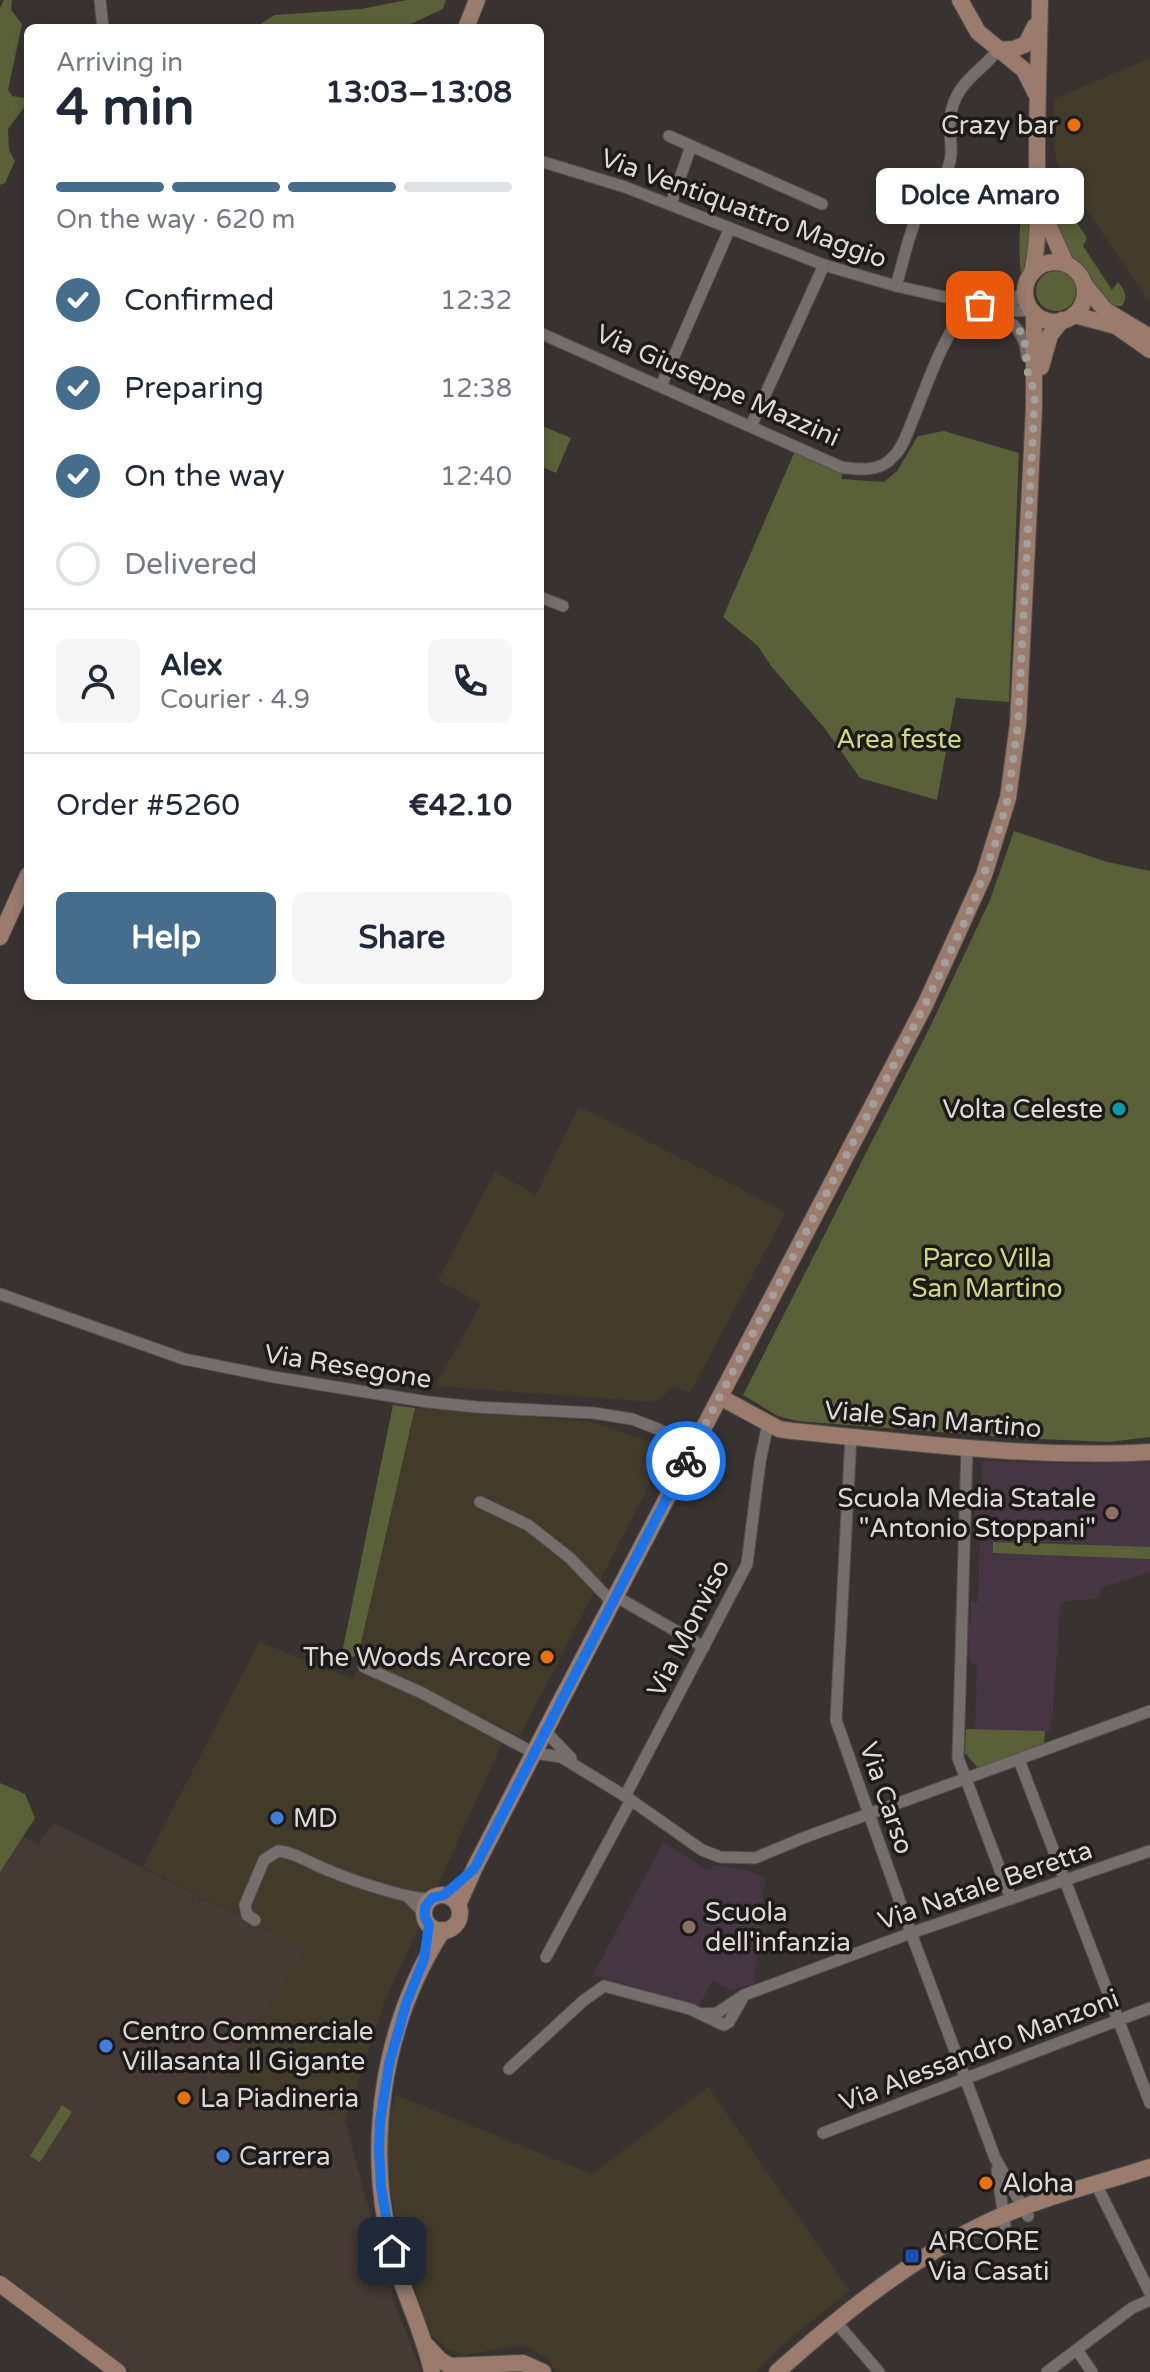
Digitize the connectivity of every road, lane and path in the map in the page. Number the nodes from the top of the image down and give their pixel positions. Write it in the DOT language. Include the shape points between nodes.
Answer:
graph roads {
  1 [pos="100,0"];
  2 [pos="477,0"];
  3 [pos="960,0"];
  4 [pos="1044,2"];
  5 [pos="103,24"];
  6 [pos="468,24"];
  7 [pos="998,50"];
  8 [pos="1037,101"];
  9 [pos="669,136"];
  10 [pos="691,146"];
  11 [pos="1042,150"];
  12 [pos="544,162"];
  13 [pos="671,204"];
  14 [pos="822,204"];
  15 [pos="730,228"];
  16 [pos="1066,264"];
  17 [pos="824,265"];
  18 [pos="1032,273"];
  19 [pos="1084,284"];
  20 [pos="896,286"];
  21 [pos="1025,290"];
  22 [pos="980,306"];
  23 [pos="1033,312"];
  24 [pos="1068,318"];
  25 [pos="544,335"];
  26 [pos="1150,337"];
  27 [pos="1150,350"];
  28 [pos="661,386"];
  29 [pos="1034,400"];
  30 [pos="751,426"];
  31 [pos="544,599"];
  32 [pos="563,606"];
  33 [pos="24,884"];
  34 [pos="0,937"];
  35 [pos="0,1294"];
  36 [pos="720,1397"];
  37 [pos="768,1423"];
  38 [pos="851,1436"];
  39 [pos="967,1447"];
  40 [pos="693,1449"];
  41 [pos="1150,1452"];
  42 [pos="480,1502"];
  43 [pos="614,1599"];
  44 [pos="704,1647"];
  45 [pos="364,1667"];
  46 [pos="1150,1711"];
  47 [pos="545,1731"];
  48 [pos="534,1753"];
  49 [pos="1019,1760"];
  50 [pos="583,1770"];
  51 [pos="968,1780"];
  52 [pos="628,1798"];
  53 [pos="870,1816"];
  54 [pos="1150,1851"];
  55 [pos="474,1869"];
  56 [pos="1065,1881"];
  57 [pos="1011,1899"];
  58 [pos="458,1905"];
  59 [pos="434,1912"];
  60 [pos="255,1920"];
  61 [pos="911,1933"];
  62 [pos="546,1957"];
  63 [pos="1150,2008"];
  64 [pos="1117,2020"];
  65 [pos="509,2069"];
  66 [pos="965,2077"];
  67 [pos="1150,2103"];
  68 [pos="823,2133"];
  69 [pos="995,2158"];
  70 [pos="1150,2167"];
  71 [pos="1150,2178"];
  72 [pos="1099,2189"];
  73 [pos="1025,2213"];
  74 [pos="1005,2220"];
  75 [pos="0,2284"];
  76 [pos="1150,2293"];
  77 [pos="1150,2300"];
  78 [pos="838,2325"];
  79 [pos="426,2345"];
  80 [pos="1077,2350"];
  81 [pos="509,2362"];
  82 [pos="118,2372"];
  83 [pos="432,2372"];
  84 [pos="440,2372"];
  85 [pos="488,2372"];
  86 [pos="543,2372"];
  87 [pos="777,2372"];
  88 [pos="790,2372"];
  89 [pos="879,2372"];
  90 [pos="1047,2372"];
  91 [pos="1092,2372"];
  1 -- 5 [label="street"];
  2 -- 6 [label="main road"];
  3 -- 7 [label="main road" via="978,32"];
  4 -- 7 [label="main road" via="1026,44"];
  4 -- 8 [label="main road"];
  4 -- 11 [label="main road"];
  7 -- 8 [label="main road" via="1024,70"];
  7 -- 20 [label="street" via="970,75 952,106 952,157 919,212"];
  8 -- 11 [label="main road"];
  9 -- 10 [label="street"];
  10 -- 13 [label="street"];
  10 -- 14 [label="street"];
  11 -- 16 [label="main road" via="1048,224"];
  11 -- 18 [label="main road"];
  12 -- 13 [label="street, Via Ventiquattro Maggio"];
  13 -- 15 [label="street, Via Ventiquattro Maggio"];
  15 -- 17 [label="street, Via Ventiquattro Maggio"];
  15 -- 28 [label="street"];
  16 -- 18 [label="main road" via="1047,263"];
  16 -- 19 [label="main road"];
  17 -- 20 [label="street, Via Ventiquattro Maggio"];
  17 -- 30 [label="street"];
  18 -- 21 [label="main road"];
  19 -- 24 [label="main road" via="1083,301"];
  19 -- 26 [label="main road" via="1105,310"];
  20 -- 22 [label="street, Via Ventiquattro Maggio"];
  21 -- 22 [label="street, Via Ventiquattro Maggio" via="1012,302"];
  21 -- 23 [label="main road"];
  22 -- 23 [label="street, Via Ventiquattro Maggio"];
  22 -- 29 [label="street, Via Ventiquattro Maggio" via="1024,335"];
  22 -- 30 [label="street, Via Giuseppe Mazzini" via="953,328 898,449 878,467 841,467"];
  23 -- 24 [label="main road" via="1046,320"];
  23 -- 29 [label="main road"];
  24 -- 27 [label="main road" via="1116,326"];
  24 -- 29 [label="main road" via="1053,330 1045,347"];
  25 -- 28 [label="street, Via Giuseppe Mazzini"];
  28 -- 30 [label="street, Via Giuseppe Mazzini"];
  29 -- 36 [label="main road" via="1018,724 1008,798 995,844 925,1005"];
  31 -- 32 [label="street"];
  33 -- 34 [label="main road"];
  35 -- 40 [label="street, Via Resegone" via="184,1359 428,1402 632,1419"];
  36 -- 37 [label="main road, Viale San Martino"];
  36 -- 40 [label="main road"];
  37 -- 38 [label="main road, Viale San Martino" via="792,1431"];
  37 -- 44 [label="street, Via Monviso" via="747,1564"];
  38 -- 39 [label="main road, Viale San Martino"];
  38 -- 53 [label="street, Via Carso" via="836,1720"];
  39 -- 41 [label="main road, Viale San Martino"];
  39 -- 51 [label="street" via="958,1758"];
  40 -- 43 [label="main road"];
  42 -- 43 [label="street" via="528,1525"];
  43 -- 44 [label="street"];
  43 -- 47 [label="main road"];
  44 -- 52 [label="street, Via Monviso"];
  45 -- 48 [label="street"];
  46 -- 49 [label="street"];
  47 -- 48 [label="main road"];
  47 -- 50 [label="street"];
  48 -- 50 [label="street" via="561,1757"];
  48 -- 55 [label="main road"];
  49 -- 51 [label="street"];
  49 -- 56 [label="street"];
  50 -- 52 [label="street"];
  51 -- 53 [label="street"];
  51 -- 57 [label="street"];
  52 -- 53 [label="street" via="702,1850 741,1860"];
  52 -- 62 [label="street, Via Monviso"];
  53 -- 61 [label="street, Via Carso"];
  54 -- 56 [label="street, Via Natale Beretta"];
  55 -- 58 [label="main road"];
  55 -- 59 [label="main road"];
  56 -- 57 [label="street, Via Natale Beretta"];
  56 -- 64 [label="street"];
  57 -- 61 [label="street, Via Natale Beretta"];
  58 -- 59 [label="main road" via="452,1898"];
  58 -- 59 [label="main road" via="452,1927"];
  59 -- 60 [label="street" via="424,1899 278,1851 264,1860 245,1905"];
  59 -- 79 [label="main road" via="424,1959 394,2043 379,2149 394,2260"];
  61 -- 65 [label="street, Via Natale Beretta" via="744,1995 717,2013 702,2014 604,1986"];
  61 -- 66 [label="street, Via Carso"];
  63 -- 64 [label="street, Via Alessandro Manzoni"];
  64 -- 66 [label="street, Via Alessandro Manzoni"];
  64 -- 67 [label="street"];
  66 -- 68 [label="street, Via Alessandro Manzoni"];
  66 -- 69 [label="street, Via Carso"];
  69 -- 73 [label="street, Via Carso"];
  69 -- 74 [label="street, Via Carso"];
  70 -- 72 [label="main road"];
  71 -- 72 [label="main road"];
  72 -- 73 [label="main road"];
  72 -- 76 [label="street"];
  73 -- 74 [label="main road"];
  74 -- 78 [label="main road" via="970,2231 878,2288"];
  75 -- 82 [label="main road"];
  77 -- 80 [label="street"];
  78 -- 87 [label="main road"];
  78 -- 88 [label="main road"];
  78 -- 89 [label="street"];
  79 -- 81 [label="main road" via="450,2366"];
  79 -- 83 [label="main road"];
  79 -- 84 [label="main road"];
  80 -- 90 [label="street"];
  80 -- 91 [label="street"];
  81 -- 85 [label="main road"];
  81 -- 86 [label="main road"];
}
